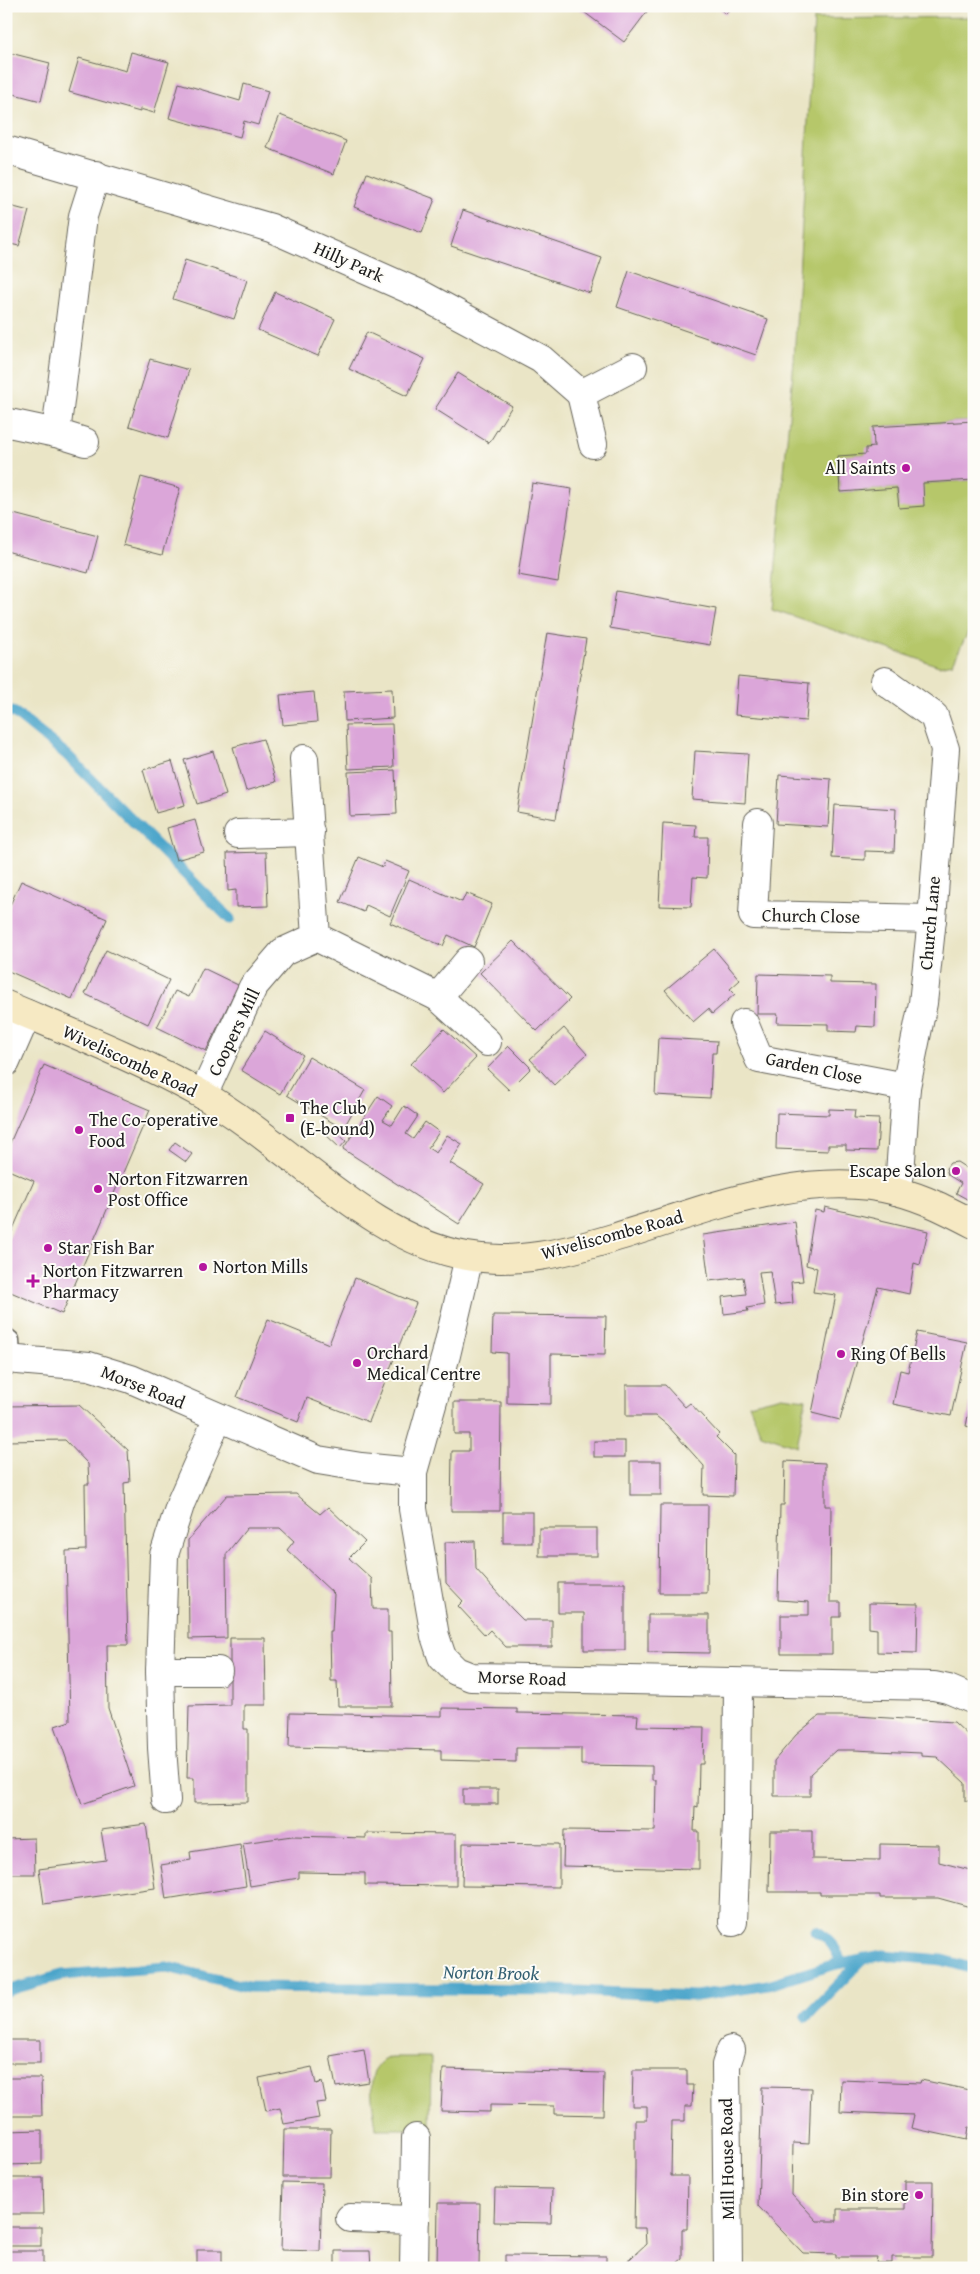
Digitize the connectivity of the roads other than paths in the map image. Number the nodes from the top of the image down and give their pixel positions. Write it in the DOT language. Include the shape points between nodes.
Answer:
graph roads {
  1 [pos="6,150"];
  2 [pos="96,175"];
  3 [pos="633,367"];
  4 [pos="581,394"];
  5 [pos="10,423"];
  6 [pos="56,433"];
  7 [pos="85,442"];
  8 [pos="593,444"];
  9 [pos="885,681"];
  10 [pos="304,759"];
  11 [pos="758,823"];
  12 [pos="310,832"];
  13 [pos="238,834"];
  14 [pos="932,919"];
  15 [pos="316,937"];
  16 [pos="468,961"];
  17 [pos="438,997"];
  18 [pos="17,1010"];
  19 [pos="744,1023"];
  20 [pos="487,1042"];
  21 [pos="6,1062"];
  22 [pos="906,1087"];
  23 [pos="203,1096"];
  24 [pos="896,1190"];
  25 [pos="974,1224"];
  26 [pos="469,1257"];
  27 [pos="8,1352"];
  28 [pos="218,1418"];
  29 [pos="413,1472"];
  30 [pos="160,1671"];
  31 [pos="218,1671"];
  32 [pos="738,1683"];
  33 [pos="974,1700"];
  34 [pos="166,1800"];
  35 [pos="733,1922"];
  36 [pos="730,2050"];
  37 [pos="416,2138"];
  38 [pos="350,2218"];
  39 [pos="415,2220"];
  40 [pos="414,2268"];
  41 [pos="728,2268"];
  1 -- 2 [label="street, Hilly Park"];
  2 -- 4 [label="street, Hilly Park" via="271,228 420,294 541,359"];
  2 -- 6 [label="street" via="83,216"];
  3 -- 4 [label="street"];
  4 -- 8 [label="street"];
  5 -- 6 [label="street"];
  6 -- 7 [label="street"];
  9 -- 14 [label="street, Church Lane" via="934,716 945,749"];
  10 -- 12 [label="street"];
  11 -- 14 [label="street, Church Close" via="752,915"];
  12 -- 13 [label="street"];
  12 -- 15 [label="street"];
  14 -- 22 [label="street, Church Lane" via="923,1003"];
  15 -- 17 [label="street"];
  15 -- 23 [label="street, Coopers Mill" via="284,952 253,986"];
  16 -- 17 [label="street"];
  17 -- 20 [label="street"];
  18 -- 21 [label="street"];
  18 -- 23 [label="main road, Wiveliscombe Road" via="104,1047"];
  19 -- 22 [label="street, Garden Close" via="759,1059"];
  22 -- 24 [label="street, Church Lane"];
  23 -- 26 [label="main road, Wiveliscombe Road" via="262,1134 388,1228 436,1250"];
  24 -- 25 [label="main road, Wiveliscombe Road" via="940,1206"];
  24 -- 26 [label="main road, Wiveliscombe Road" via="861,1185 811,1185 757,1195 561,1252 498,1259"];
  26 -- 29 [label="street, Morse Road"];
  27 -- 28 [label="street, Morse Road" via="89,1366 131,1380"];
  28 -- 29 [label="street, Morse Road" via="318,1460"];
  28 -- 30 [label="street" via="181,1502 164,1555"];
  29 -- 32 [label="street, Morse Road" via="413,1510 435,1636 442,1657 456,1671 471,1677"];
  30 -- 31 [label="street"];
  30 -- 34 [label="street"];
  32 -- 33 [label="street, Morse Road" via="934,1686"];
  32 -- 35 [label="street"];
  36 -- 41 [label="street, Mill House Road" via="726,2065"];
  37 -- 39 [label="street"];
  38 -- 39 [label="street"];
  39 -- 40 [label="street"];
}
